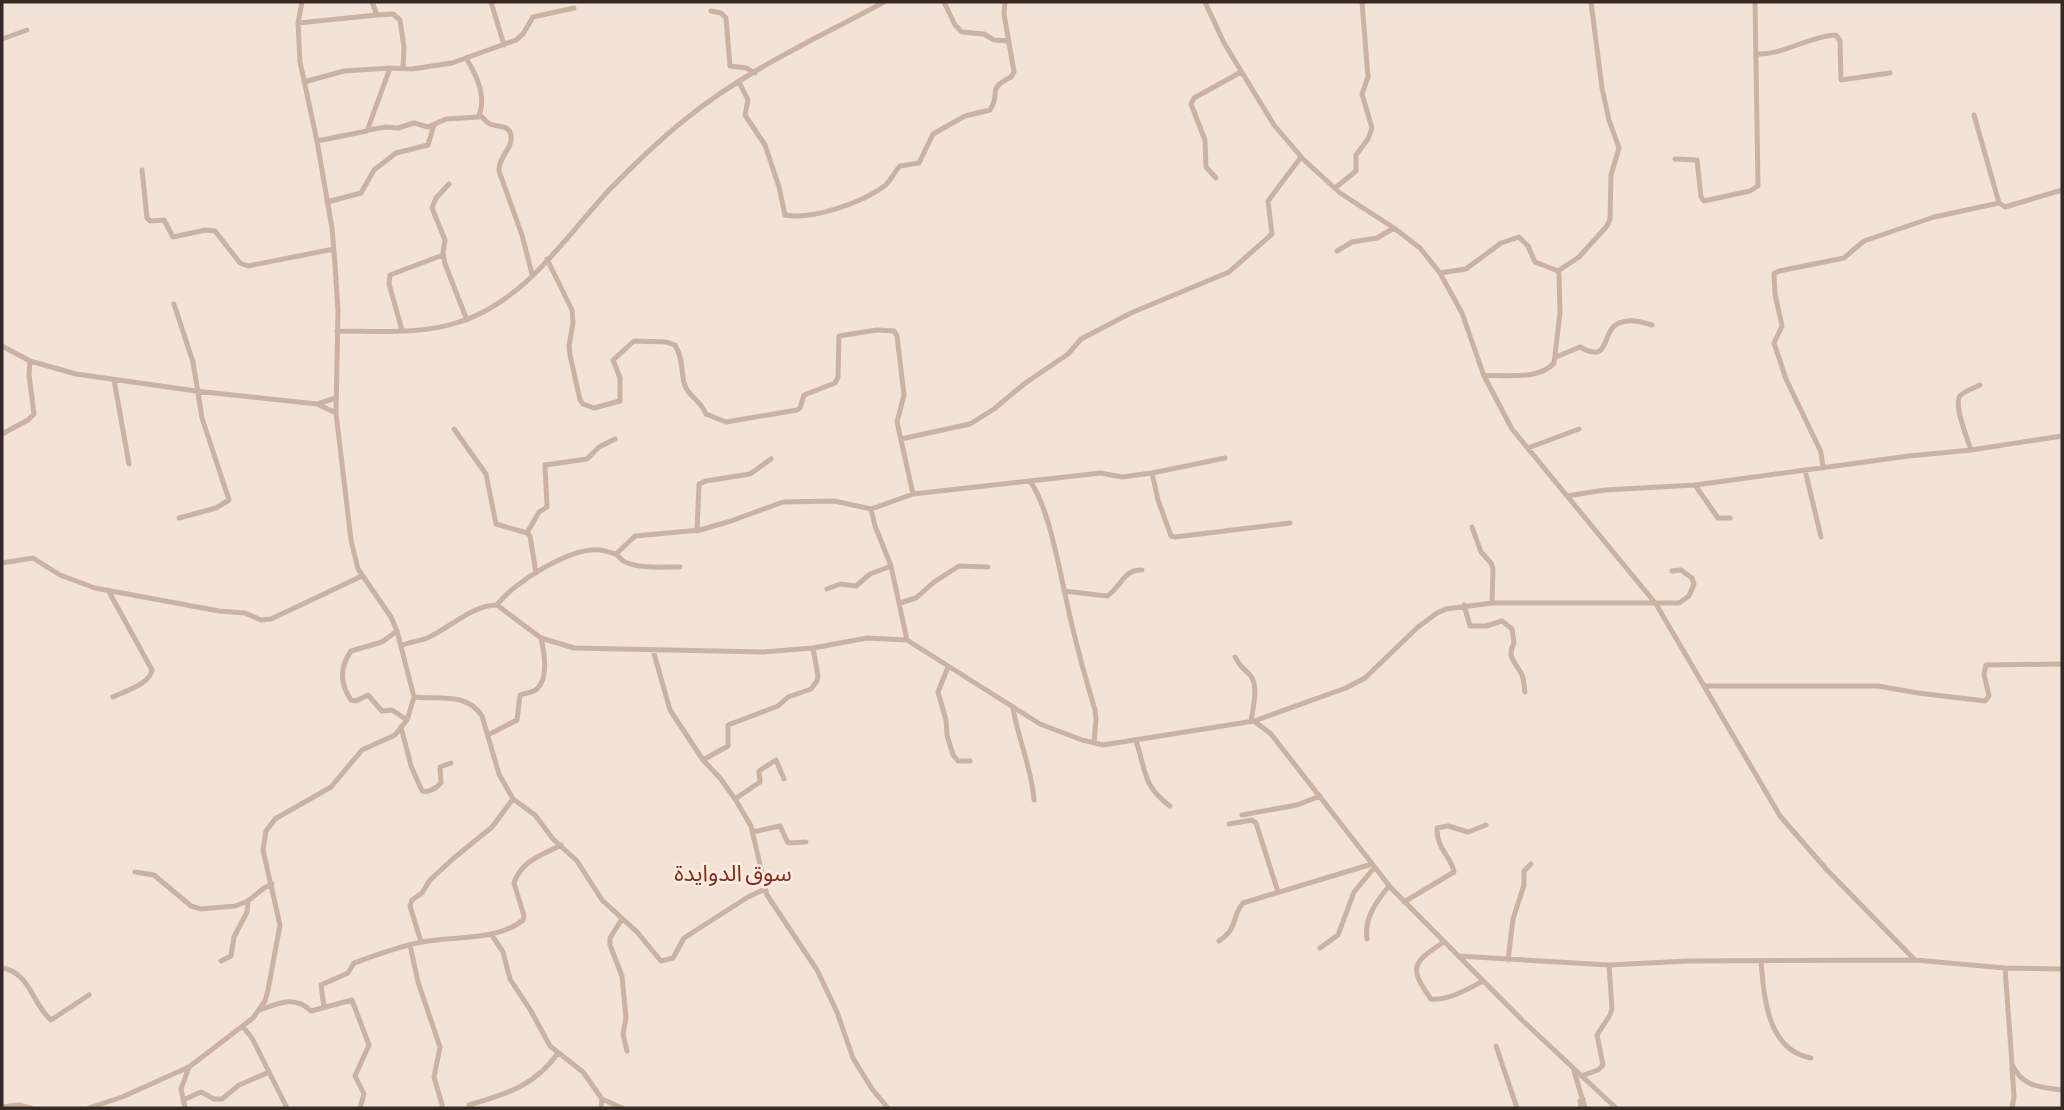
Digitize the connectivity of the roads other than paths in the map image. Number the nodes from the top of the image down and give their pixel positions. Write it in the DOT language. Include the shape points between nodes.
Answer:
graph roads {
  1 [pos="302,2"];
  2 [pos="372,2"];
  3 [pos="491,2"];
  4 [pos="884,2"];
  5 [pos="944,2"];
  6 [pos="1005,2"];
  7 [pos="1205,2"];
  8 [pos="1362,2"];
  9 [pos="1591,2"];
  10 [pos="1755,2"];
  11 [pos="574,8"];
  12 [pos="711,11"];
  13 [pos="376,15"];
  14 [pos="298,23"];
  15 [pos="27,30"];
  16 [pos="2,38"];
  17 [pos="1008,41"];
  18 [pos="504,45"];
  19 [pos="1757,54"];
  20 [pos="466,58"];
  21 [pos="390,68"];
  22 [pos="403,68"];
  23 [pos="1241,72"];
  24 [pos="755,73"];
  25 [pos="1890,73"];
  26 [pos="304,82"];
  27 [pos="739,82"];
  28 [pos="480,115"];
  29 [pos="1974,115"];
  30 [pos="434,125"];
  31 [pos="368,130"];
  32 [pos="317,141"];
  33 [pos="1301,157"];
  34 [pos="1675,159"];
  35 [pos="142,170"];
  36 [pos="1216,178"];
  37 [pos="449,184"];
  38 [pos="1335,188"];
  39 [pos="2062,190"];
  40 [pos="327,202"];
  41 [pos="1999,202"];
  42 [pos="1394,228"];
  43 [pos="334,249"];
  44 [pos="1336,251"];
  45 [pos="443,255"];
  46 [pos="547,259"];
  47 [pos="1558,271"];
  48 [pos="1440,273"];
  49 [pos="532,274"];
  50 [pos="174,304"];
  51 [pos="467,320"];
  52 [pos="1652,325"];
  53 [pos="402,330"];
  54 [pos="337,331"];
  55 [pos="2,346"];
  56 [pos="1556,357"];
  57 [pos="30,361"];
  58 [pos="1484,376"];
  59 [pos="114,380"];
  60 [pos="1980,384"];
  61 [pos="196,391"];
  62 [pos="336,398"];
  63 [pos="317,404"];
  64 [pos="336,413"];
  65 [pos="454,429"];
  66 [pos="1580,429"];
  67 [pos="2,435"];
  68 [pos="2062,436"];
  69 [pos="615,439"];
  70 [pos="901,439"];
  71 [pos="1528,448"];
  72 [pos="1971,450"];
  73 [pos="1226,458"];
  74 [pos="771,459"];
  75 [pos="129,464"];
  76 [pos="1823,468"];
  77 [pos="1805,470"];
  78 [pos="1152,473"];
  79 [pos="1030,481"];
  80 [pos="1695,485"];
  81 [pos="913,494"];
  82 [pos="1567,496"];
  83 [pos="871,509"];
  84 [pos="179,518"];
  85 [pos="1730,519"];
  86 [pos="1290,523"];
  87 [pos="1472,527"];
  88 [pos="696,531"];
  89 [pos="527,533"];
  90 [pos="1821,537"];
  91 [pos="617,554"];
  92 [pos="2,562"];
  93 [pos="891,566"];
  94 [pos="680,567"];
  95 [pos="988,567"];
  96 [pos="1142,570"];
  97 [pos="1672,571"];
  98 [pos="536,573"];
  99 [pos="362,576"];
  100 [pos="827,589"];
  101 [pos="108,590"];
  102 [pos="1064,591"];
  103 [pos="900,603"];
  104 [pos="1492,603"];
  105 [pos="1502,603"];
  106 [pos="1656,604"];
  107 [pos="497,605"];
  108 [pos="1464,605"];
  109 [pos="1502,621"];
  110 [pos="397,631"];
  111 [pos="541,638"];
  112 [pos="412,640"];
  113 [pos="907,640"];
  114 [pos="401,646"];
  115 [pos="813,648"];
  116 [pos="653,650"];
  117 [pos="1235,657"];
  118 [pos="2062,664"];
  119 [pos="948,667"];
  120 [pos="1705,686"];
  121 [pos="1525,692"];
  122 [pos="113,696"];
  123 [pos="414,697"];
  124 [pos="1013,708"];
  125 [pos="407,720"];
  126 [pos="1252,721"];
  127 [pos="401,727"];
  128 [pos="488,735"];
  129 [pos="1136,741"];
  130 [pos="1094,743"];
  131 [pos="703,760"];
  132 [pos="970,761"];
  133 [pos="451,763"];
  134 [pos="784,779"];
  135 [pos="1320,796"];
  136 [pos="513,799"];
  137 [pos="735,799"];
  138 [pos="1034,800"];
  139 [pos="1170,806"];
  140 [pos="1242,815"];
  141 [pos="1229,824"];
  142 [pos="1486,825"];
  143 [pos="753,832"];
  144 [pos="806,842"];
  145 [pos="561,845"];
  146 [pos="1531,864"];
  147 [pos="1373,866"];
  148 [pos="135,872"];
  149 [pos="272,884"];
  150 [pos="1389,886"];
  151 [pos="765,889"];
  152 [pos="1278,892"];
  153 [pos="248,901"];
  154 [pos="1404,902"];
  155 [pos="622,919"];
  156 [pos="491,934"];
  157 [pos="1367,939"];
  158 [pos="1219,941"];
  159 [pos="421,942"];
  160 [pos="1444,942"];
  161 [pos="410,945"];
  162 [pos="1320,948"];
  163 [pos="1458,956"];
  164 [pos="1508,960"];
  165 [pos="1915,960"];
  166 [pos="221,961"];
  167 [pos="1761,961"];
  168 [pos="1609,965"];
  169 [pos="2,968"];
  170 [pos="2005,968"];
  171 [pos="2062,969"];
  172 [pos="1483,981"];
  173 [pos="89,995"];
  174 [pos="324,1007"];
  175 [pos="260,1010"];
  176 [pos="243,1027"];
  177 [pos="1496,1046"];
  178 [pos="627,1051"];
  179 [pos="558,1054"];
  180 [pos="1811,1058"];
  181 [pos="2012,1064"];
  182 [pos="189,1067"];
  183 [pos="1573,1069"];
  184 [pos="268,1073"];
  185 [pos="1581,1076"];
  186 [pos="2062,1090"];
  187 [pos="602,1099"];
  188 [pos="183,1100"];
  189 [pos="468,1105"];
  190 [pos="2,1107"];
  191 [pos="31,1108"];
  192 [pos="89,1108"];
  193 [pos="185,1108"];
  194 [pos="287,1108"];
  195 [pos="360,1108"];
  196 [pos="443,1108"];
  197 [pos="601,1108"];
  198 [pos="622,1108"];
  199 [pos="888,1108"];
  200 [pos="1517,1108"];
  201 [pos="1583,1108"];
  202 [pos="1616,1108"];
  203 [pos="2012,1108"];
  1 -- 14 [label="street"];
  2 -- 13 [label="street"];
  3 -- 18 [label="street"];
  4 -- 24 [label="street"];
  5 -- 17 [label="street" via="962,32"];
  6 -- 17 [label="street"];
  7 -- 23 [label="street"];
  8 -- 38 [label="street" via="1368,78 1362,94 1372,128 1356,155 1356,171"];
  9 -- 47 [label="street" via="1602,88 1619,148 1611,175 1607,226 1579,257"];
  10 -- 19 [label="street"];
  11 -- 18 [label="street" via="533,18 523,34"];
  12 -- 24 [label="street" via="726,18 730,66"];
  13 -- 14 [label="street"];
  13 -- 22 [label="street" via="393,14 400,20"];
  14 -- 26 [label="street"];
  15 -- 16 [label="street"];
  17 -- 27 [label="street" via="1014,72 999,82 990,110 965,116 933,134 919,163 900,166 886,186 870,196 826,212 785,215 765,145 745,115 748,100"];
  18 -- 20 [label="street"];
  19 -- 25 [label="street" via="1836,36 1840,41 1840,80"];
  19 -- 34 [label="street" via="1758,186 1704,201 1697,160"];
  20 -- 22 [label="street"];
  20 -- 28 [label="street" via="479,82"];
  21 -- 22 [label="street"];
  21 -- 26 [label="street" via="337,72"];
  21 -- 31 [label="street"];
  23 -- 33 [label="street" via="1274,125"];
  23 -- 36 [label="street" via="1191,104 1203,132 1206,167"];
  24 -- 27 [label="street"];
  26 -- 32 [label="street"];
  27 -- 46 [label="street" via="645,154"];
  28 -- 30 [label="street"];
  28 -- 49 [label="street" via="511,134 499,172"];
  29 -- 41 [label="street"];
  30 -- 31 [label="street" via="414,123"];
  30 -- 40 [label="street" via="428,145 396,153 374,170 362,193"];
  31 -- 32 [label="street"];
  32 -- 40 [label="street"];
  33 -- 38 [label="street"];
  33 -- 70 [label="street" via="1268,201 1272,234 1229,272 1131,313 1081,340 970,424"];
  35 -- 43 [label="street" via="146,217 164,220 173,237 215,231 240,263 248,266"];
  37 -- 45 [label="street" via="432,204 445,240"];
  38 -- 42 [label="street"];
  39 -- 41 [label="street" via="2005,208"];
  40 -- 43 [label="street"];
  41 -- 76 [label="street" via="1934,217 1864,241 1844,258 1774,274 1782,326 1774,343 1821,452"];
  42 -- 44 [label="street" via="1377,239 1352,242"];
  42 -- 48 [label="street"];
  43 -- 54 [label="street"];
  45 -- 51 [label="street"];
  45 -- 53 [label="street" via="390,275"];
  46 -- 49 [label="street"];
  46 -- 70 [label="street" via="572,310 570,355 579,400 587,407 620,401 614,357 641,340 675,345 682,358 686,389 712,418 740,421 793,412 800,408 804,396 835,383 839,336 887,329 897,336 904,395 897,422"];
  47 -- 48 [label="street" via="1535,262 1523,239 1515,237 1466,269"];
  47 -- 56 [label="street"];
  48 -- 58 [label="street" via="1462,313"];
  49 -- 51 [label="street" via="502,301"];
  50 -- 61 [label="street" via="193,362"];
  51 -- 53 [label="street"];
  52 -- 56 [label="street" via="1619,323 1602,349 1587,352 1580,347"];
  53 -- 54 [label="street"];
  54 -- 62 [label="street"];
  55 -- 57 [label="street"];
  56 -- 58 [label="street" via="1546,370"];
  57 -- 59 [label="street"];
  57 -- 67 [label="street" via="34,414"];
  58 -- 71 [label="street"];
  59 -- 61 [label="street"];
  59 -- 75 [label="street"];
  60 -- 72 [label="street" via="1958,400"];
  61 -- 63 [label="street"];
  61 -- 84 [label="street" via="229,500"];
  62 -- 63 [label="street"];
  62 -- 64 [label="street"];
  63 -- 64 [label="street"];
  64 -- 99 [label="street" via="351,541"];
  65 -- 89 [label="street" via="486,474 496,524"];
  66 -- 71 [label="street"];
  68 -- 72 [label="street"];
  69 -- 89 [label="street" via="587,459 545,465 547,507 538,512"];
  70 -- 81 [label="street"];
  71 -- 82 [label="street"];
  72 -- 76 [label="street"];
  73 -- 78 [label="street"];
  74 -- 88 [label="street" via="750,474 701,482"];
  76 -- 77 [label="street"];
  77 -- 80 [label="street"];
  77 -- 90 [label="street"];
  78 -- 79 [label="street"];
  78 -- 86 [label="street" via="1171,536"];
  79 -- 81 [label="street"];
  79 -- 102 [label="street" via="1055,548"];
  80 -- 82 [label="street"];
  80 -- 85 [label="street" via="1718,518"];
  81 -- 83 [label="street"];
  82 -- 106 [label="street"];
  83 -- 88 [label="street" via="834,501 783,502"];
  83 -- 93 [label="street"];
  87 -- 104 [label="street" via="1493,569"];
  88 -- 91 [label="street" via="635,536"];
  89 -- 98 [label="street"];
  91 -- 94 [label="street" via="626,563"];
  91 -- 98 [label="street" via="576,552"];
  92 -- 101 [label="street" via="33,558 75,582"];
  93 -- 100 [label="street" via="856,586 840,584"];
  93 -- 103 [label="street"];
  95 -- 103 [label="street" via="959,566 916,598"];
  96 -- 102 [label="street" via="1123,577 1107,596"];
  97 -- 106 [label="street" via="1681,570 1692,578 1693,591 1679,603"];
  98 -- 107 [label="street"];
  99 -- 101 [label="street" via="266,620"];
  99 -- 110 [label="street"];
  101 -- 122 [label="street" via="152,670 147,680"];
  102 -- 130 [label="street" via="1095,710"];
  103 -- 113 [label="street"];
  104 -- 105 [label="street"];
  104 -- 108 [label="street"];
  105 -- 106 [label="street"];
  105 -- 109 [label="street"];
  106 -- 120 [label="street"];
  107 -- 111 [label="street"];
  107 -- 112 [label="street" via="482,607 426,639"];
  108 -- 109 [label="street" via="1470,626"];
  108 -- 126 [label="street" via="1429,618 1356,684"];
  109 -- 121 [label="street" via="1512,629 1510,658 1521,673"];
  110 -- 112 [label="street"];
  110 -- 114 [label="street"];
  110 -- 125 [label="street" via="382,642 351,651 341,679 353,701 368,695 382,711 392,710"];
  111 -- 116 [label="street" via="574,648"];
  111 -- 128 [label="street" via="541,684 520,695 517,720"];
  112 -- 114 [label="street"];
  113 -- 115 [label="street" via="867,638"];
  113 -- 119 [label="street"];
  114 -- 123 [label="street"];
  115 -- 116 [label="street"];
  115 -- 131 [label="street" via="818,676 815,686 728,725 728,746"];
  116 -- 131 [label="street" via="670,710"];
  117 -- 126 [label="street" via="1254,684"];
  118 -- 120 [label="street" via="1986,665 1989,696 1982,701 1878,686"];
  119 -- 124 [label="street"];
  119 -- 132 [label="street" via="938,692 947,735 958,761"];
  120 -- 165 [label="street" via="1780,816"];
  123 -- 125 [label="street"];
  123 -- 128 [label="street" via="472,703"];
  124 -- 130 [label="street" via="1062,733"];
  124 -- 138 [label="street"];
  125 -- 127 [label="street"];
  126 -- 129 [label="street"];
  126 -- 135 [label="street" via="1271,734"];
  127 -- 133 [label="street" via="422,791 439,786 440,767"];
  127 -- 149 [label="street" via="391,738 356,755 331,786 270,824 264,850"];
  128 -- 136 [label="street" via="499,774"];
  129 -- 130 [label="street"];
  129 -- 139 [label="street" via="1148,785"];
  131 -- 137 [label="street"];
  134 -- 137 [label="street" via="776,760 759,771 760,782"];
  135 -- 140 [label="street" via="1297,806"];
  135 -- 147 [label="street"];
  136 -- 145 [label="street"];
  136 -- 159 [label="street" via="492,827 412,900"];
  137 -- 143 [label="street"];
  141 -- 152 [label="street" via="1256,823"];
  142 -- 154 [label="street" via="1468,832 1437,828 1441,849 1454,872"];
  143 -- 144 [label="street" via="780,826 788,843"];
  143 -- 151 [label="street"];
  145 -- 155 [label="street"];
  145 -- 156 [label="street" via="525,864 514,884 523,920"];
  146 -- 164 [label="street" via="1524,871"];
  147 -- 150 [label="street"];
  147 -- 152 [label="street"];
  147 -- 162 [label="street" via="1353,892 1338,935"];
  148 -- 153 [label="street" via="154,875 201,909"];
  149 -- 153 [label="street"];
  149 -- 175 [label="street" via="280,932"];
  150 -- 154 [label="street"];
  150 -- 157 [label="street" via="1369,916"];
  151 -- 155 [label="street" via="684,938 676,955 665,961"];
  151 -- 199 [label="street" via="817,970 853,1058"];
  152 -- 158 [label="street" via="1243,903 1232,930"];
  153 -- 166 [label="street" via="231,956"];
  154 -- 160 [label="street"];
  155 -- 178 [label="street" via="610,942 622,976"];
  156 -- 159 [label="street"];
  156 -- 179 [label="street" via="503,952 510,979"];
  159 -- 161 [label="street"];
  160 -- 163 [label="street"];
  160 -- 172 [label="street" via="1418,961 1418,976 1429,996 1435,1000"];
  161 -- 174 [label="street" via="354,963 348,973 322,984"];
  161 -- 196 [label="street" via="440,1047 434,1077"];
  163 -- 164 [label="street"];
  163 -- 172 [label="street"];
  164 -- 168 [label="street"];
  165 -- 167 [label="street"];
  165 -- 170 [label="street"];
  167 -- 168 [label="street"];
  167 -- 180 [label="street" via="1770,1021 1798,1055"];
  168 -- 185 [label="street" via="1612,1009 1597,1035 1603,1065"];
  169 -- 173 [label="street" via="20,976 51,1020"];
  170 -- 171 [label="street"];
  170 -- 181 [label="street"];
  172 -- 183 [label="street"];
  174 -- 175 [label="street" via="311,1011 288,1001"];
  174 -- 195 [label="street" via="352,1000 366,1035 368,1049 355,1076 364,1094"];
  175 -- 176 [label="street"];
  176 -- 182 [label="street"];
  176 -- 184 [label="street"];
  177 -- 200 [label="street"];
  179 -- 187 [label="street" via="579,1068"];
  179 -- 189 [label="street" via="536,1079"];
  181 -- 186 [label="street" via="2029,1085"];
  181 -- 203 [label="street"];
  182 -- 188 [label="street" via="182,1085"];
  182 -- 192 [label="street"];
  183 -- 185 [label="street"];
  183 -- 201 [label="street"];
  184 -- 188 [label="street" via="239,1085 222,1099 201,1092"];
  184 -- 194 [label="street"];
  185 -- 202 [label="street"];
  187 -- 197 [label="street"];
  187 -- 198 [label="street"];
  188 -- 193 [label="street"];
  190 -- 191 [label="street"];
}
